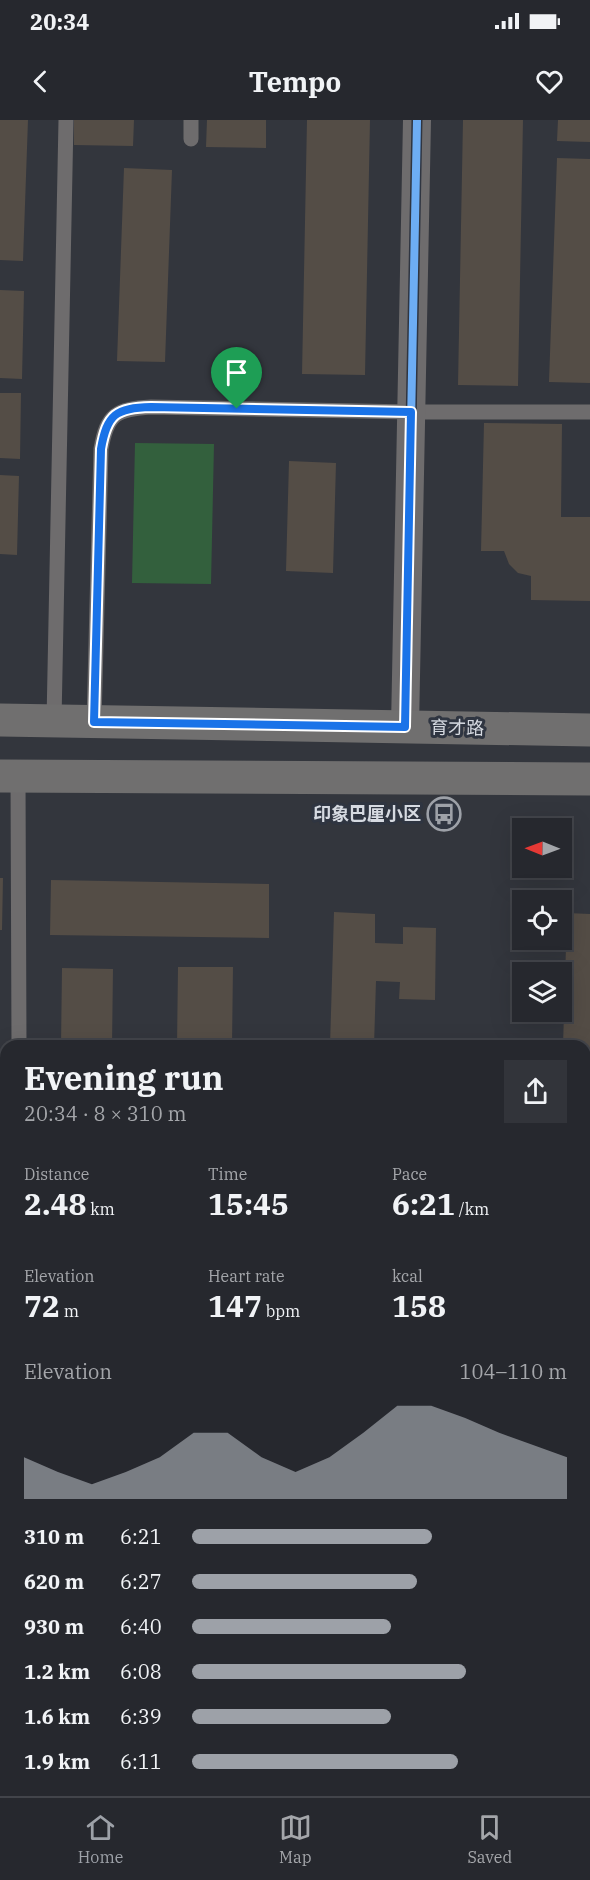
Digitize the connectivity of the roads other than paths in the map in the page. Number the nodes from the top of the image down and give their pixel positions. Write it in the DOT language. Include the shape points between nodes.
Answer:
graph roads {
  1 [pos="66,120"];
  2 [pos="191,120"];
  3 [pos="417,120"];
  4 [pos="191,139"];
  5 [pos="411,412"];
  6 [pos="590,412"];
  7 [pos="0,720"];
  8 [pos="54,721"];
  9 [pos="94,722"];
  10 [pos="405,727"];
  11 [pos="590,730"];
  12 [pos="9,776"];
  13 [pos="590,779"];
  14 [pos="19,1040"];
  1 -- 8 [label="lane"];
  2 -- 4 [label="lane"];
  3 -- 5 [label="street"];
  5 -- 6 [label="lane"];
  5 -- 9 [label="lane" via="151,407 129,408 114,417 104,429 101,449"];
  5 -- 10 [label="street"];
  7 -- 8 [label="main road, 育才路"];
  8 -- 9 [label="main road, 育才路"];
  9 -- 10 [label="main road, 育才路"];
  10 -- 11 [label="main road, 育才路"];
  12 -- 13 [label="main road"];
  12 -- 14 [label="lane"];
}
